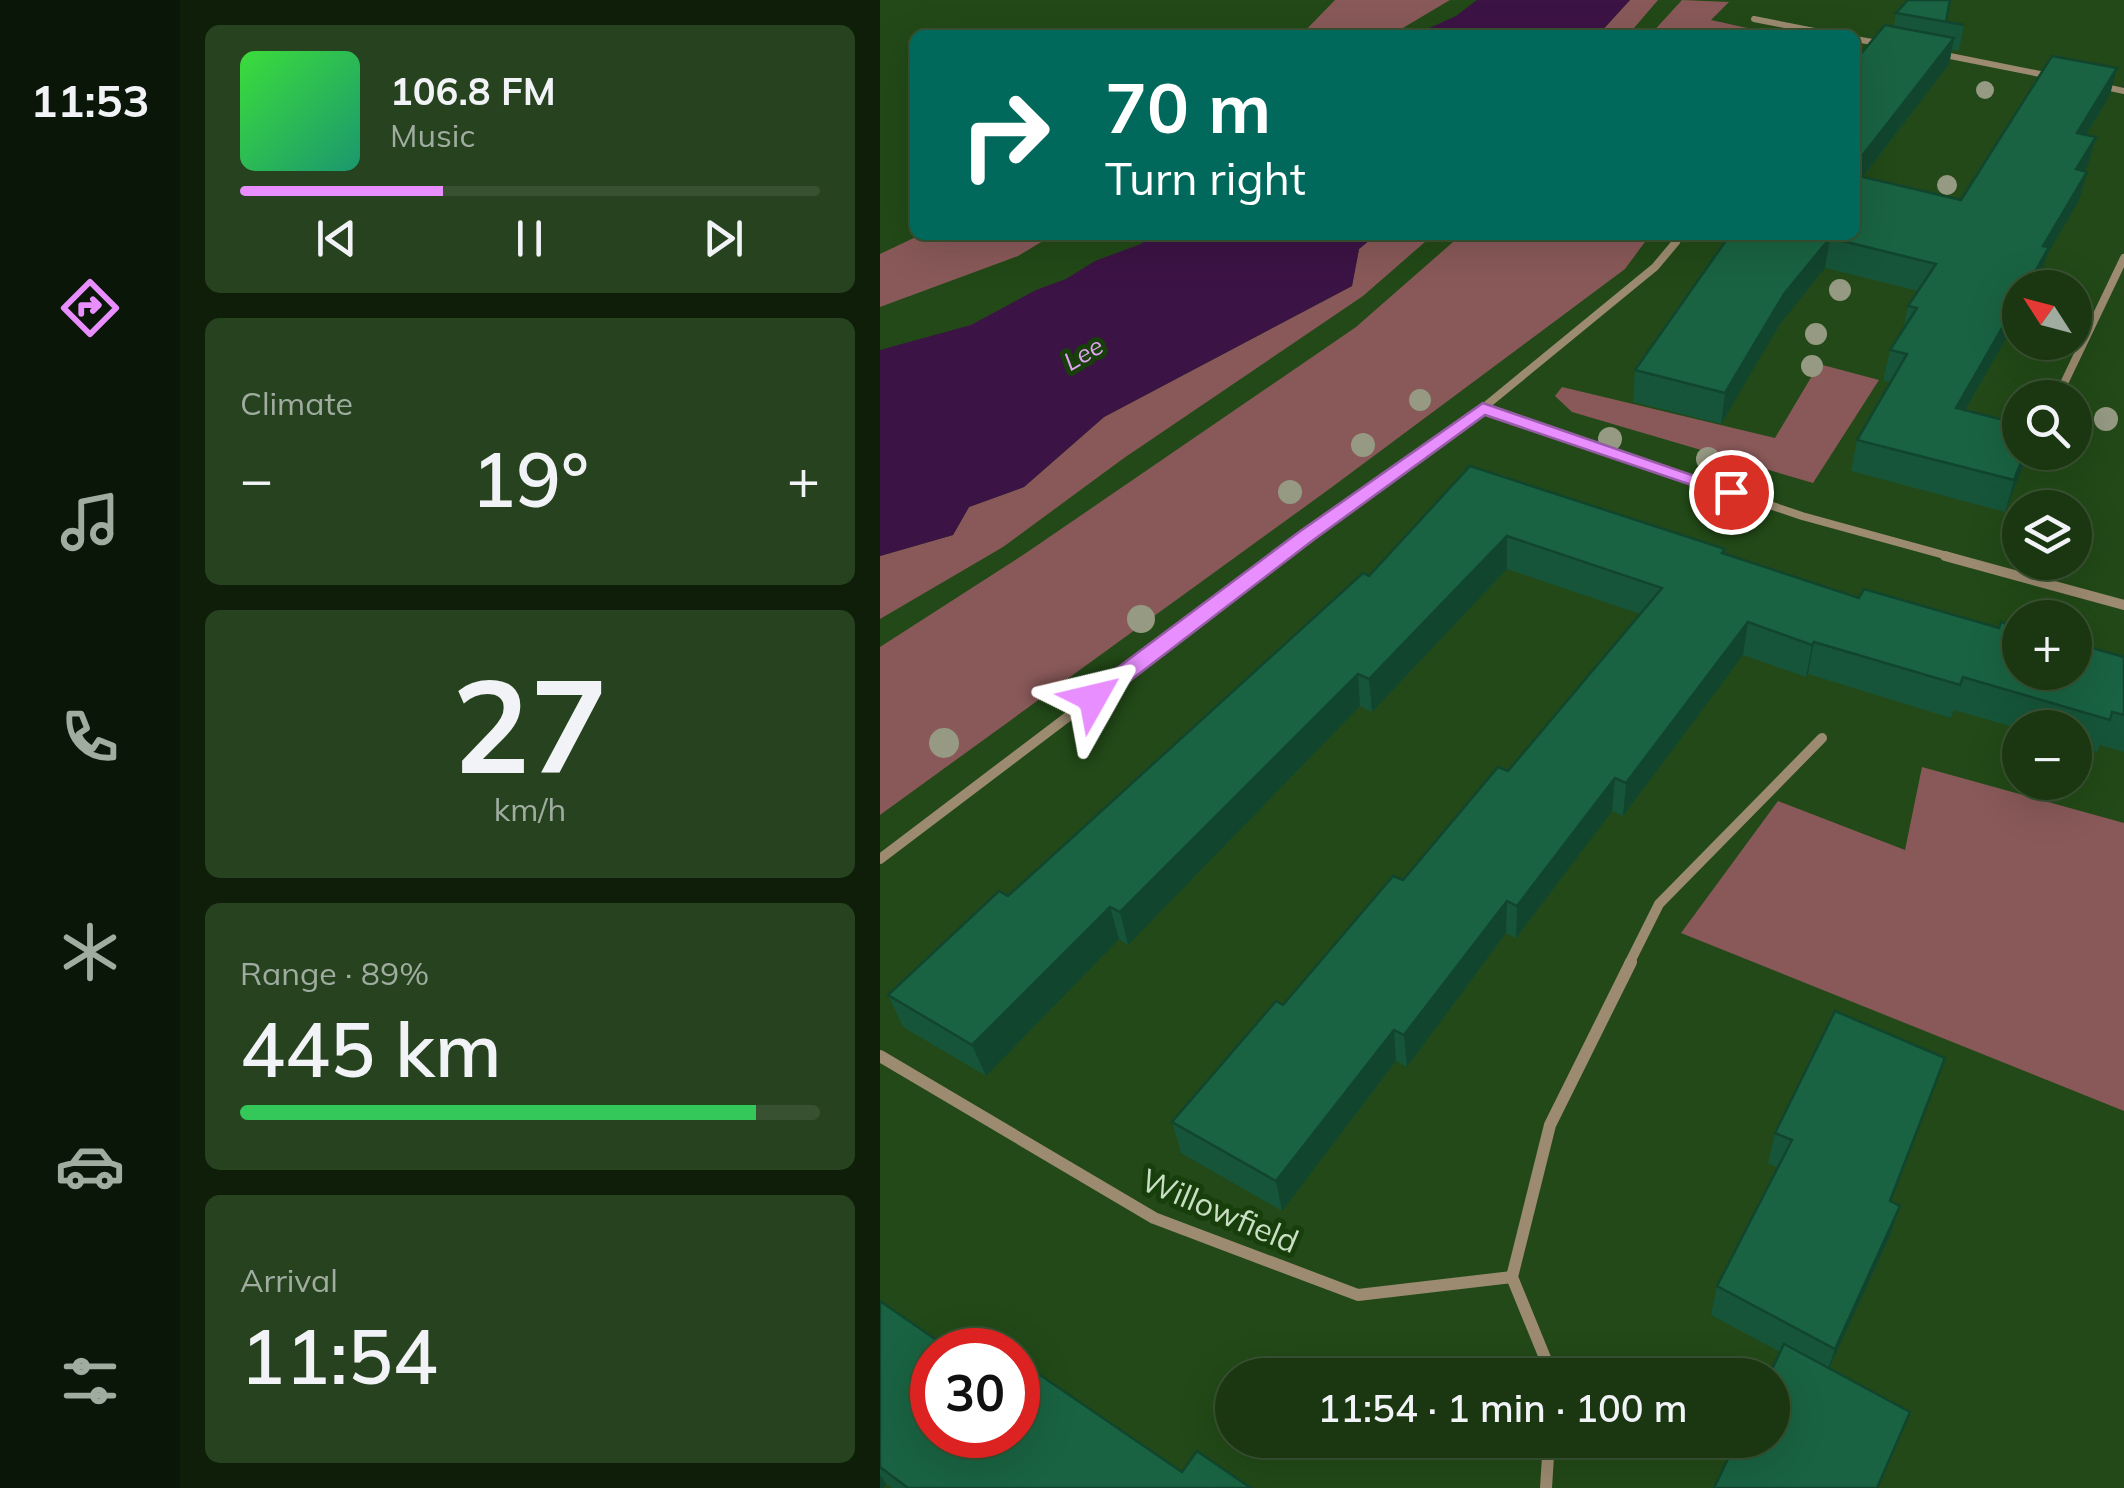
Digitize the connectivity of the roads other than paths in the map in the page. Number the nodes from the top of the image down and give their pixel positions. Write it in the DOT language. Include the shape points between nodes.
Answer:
graph roads {
  1 [pos="1754,20"];
  2 [pos="1799,30"];
  3 [pos="1860,39"];
  4 [pos="1892,45"];
  5 [pos="1930,52"];
  6 [pos="2060,78"];
  7 [pos="2097,86"];
  8 [pos="2124,92"];
  9 [pos="1678,240"];
  10 [pos="2124,258"];
  11 [pos="2066,380"];
  12 [pos="1483,408"];
  13 [pos="2124,605"];
  14 [pos="1822,738"];
  15 [pos="880,860"];
  16 [pos="880,1056"];
  17 [pos="1512,1277"];
  18 [pos="1548,1358"];
  19 [pos="1547,1458"];
  20 [pos="1546,1488"];
  1 -- 2 [label="street"];
  3 -- 4 [label="street"];
  5 -- 6 [label="street"];
  7 -- 8 [label="street"];
  9 -- 12 [label="street" via="1655,267"];
  10 -- 11 [label="street"];
  12 -- 13 [label="street" via="1802,516"];
  12 -- 15 [label="street"];
  14 -- 17 [label="street" via="1659,904 1550,1125"];
  16 -- 17 [label="street, Willowfield" via="1154,1218 1358,1296"];
  17 -- 18 [label="street"];
  19 -- 20 [label="street"];
}
